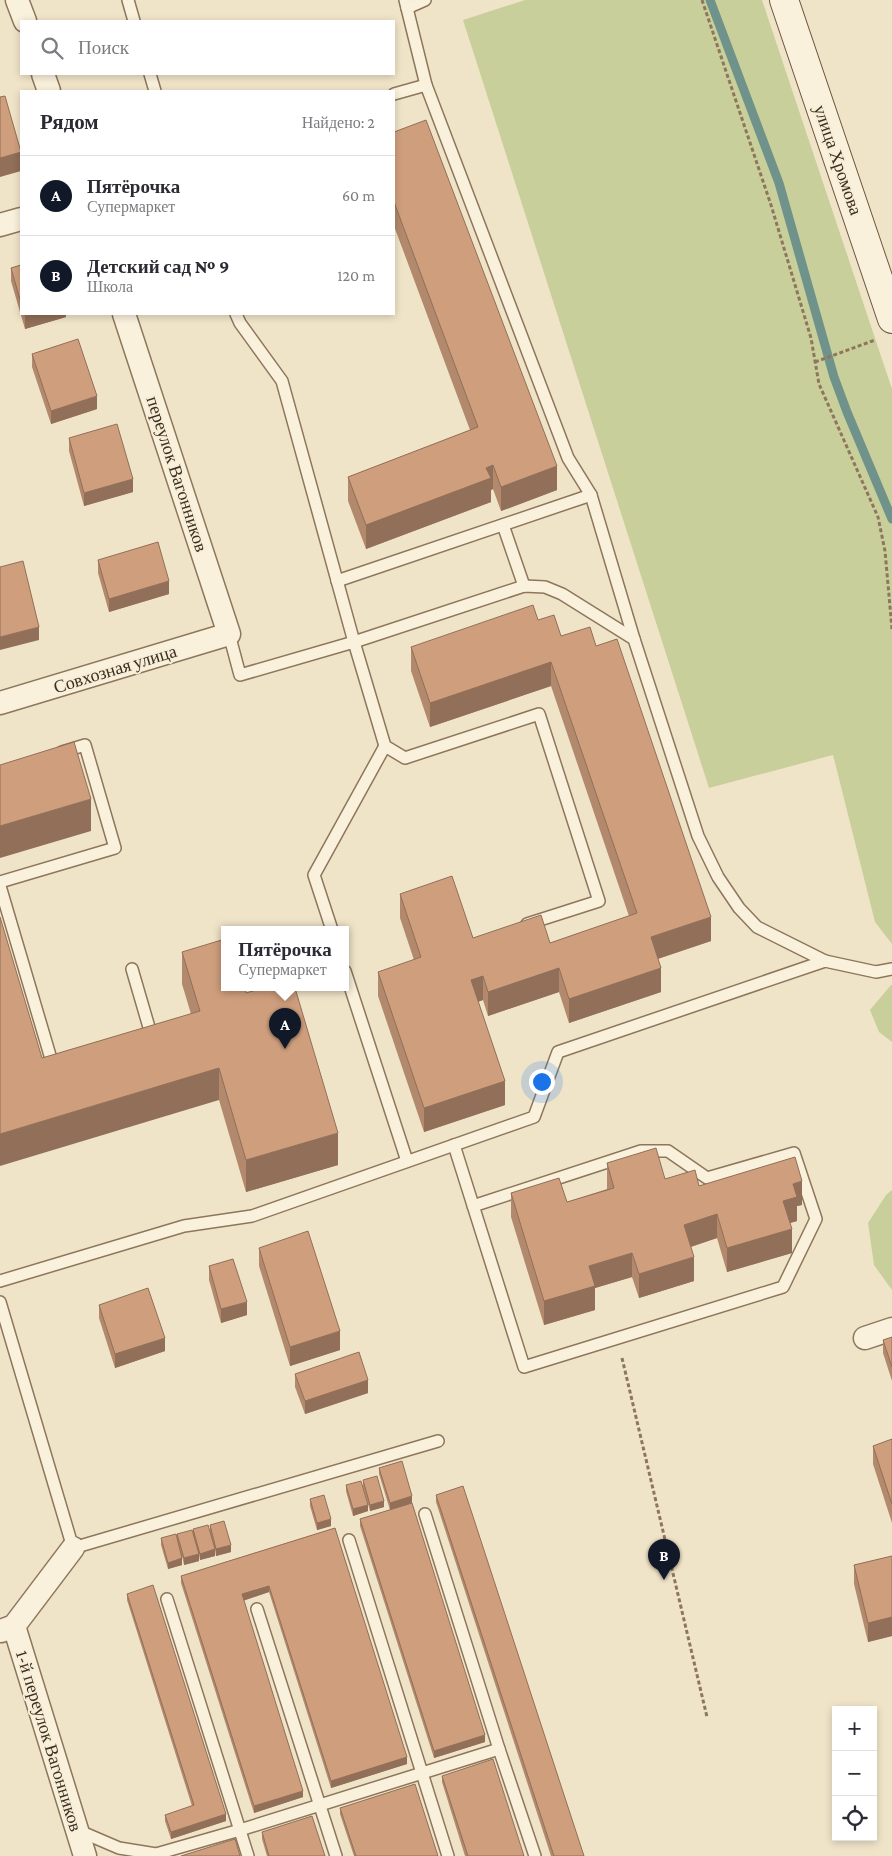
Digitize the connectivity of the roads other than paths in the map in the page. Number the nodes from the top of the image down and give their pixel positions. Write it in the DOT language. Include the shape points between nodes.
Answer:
graph roads {
  1 [pos="17,0"];
  2 [pos="128,0"];
  3 [pos="425,0"];
  4 [pos="784,0"];
  5 [pos="406,4"];
  6 [pos="24,20"];
  7 [pos="134,20"];
  8 [pos="43,75"];
  9 [pos="150,75"];
  10 [pos="426,84"];
  11 [pos="49,90"];
  12 [pos="155,90"];
  13 [pos="395,94"];
  14 [pos="20,219"];
  15 [pos="0,225"];
  16 [pos="124,315"];
  17 [pos="236,315"];
  18 [pos="884,329"];
  19 [pos="592,495"];
  20 [pos="502,525"];
  21 [pos="337,581"];
  22 [pos="524,586"];
  23 [pos="229,634"];
  24 [pos="634,639"];
  25 [pos="354,642"];
  26 [pos="0,703"];
  27 [pos="385,746"];
  28 [pos="47,756"];
  29 [pos="0,882"];
  30 [pos="0,886"];
  31 [pos="331,926"];
  32 [pos="518,927"];
  33 [pos="824,961"];
  34 [pos="132,969"];
  35 [pos="892,969"];
  36 [pos="349,983"];
  37 [pos="144,1043"];
  38 [pos="64,1067"];
  39 [pos="454,1145"];
  40 [pos="407,1162"];
  41 [pos="473,1206"];
  42 [pos="0,1281"];
  43 [pos="0,1302"];
  44 [pos="892,1329"];
  45 [pos="865,1338"];
  46 [pos="438,1441"];
  47 [pos="425,1514"];
  48 [pos="349,1540"];
  49 [pos="73,1548"];
  50 [pos="167,1599"];
  51 [pos="257,1609"];
  52 [pos="7,1629"];
  53 [pos="499,1749"];
  54 [pos="422,1772"];
  55 [pos="319,1804"];
  56 [pos="77,1830"];
  57 [pos="240,1830"];
  58 [pos="85,1856"];
  59 [pos="248,1856"];
  60 [pos="336,1856"];
  61 [pos="448,1856"];
  62 [pos="535,1856"];
  1 -- 6 [label="street"];
  2 -- 7 [label="lane"];
  3 -- 5 [label="lane"];
  4 -- 18 [label="main road, улица Хромова"];
  5 -- 10 [label="lane"];
  8 -- 11 [label="street"];
  9 -- 12 [label="lane"];
  10 -- 13 [label="lane"];
  10 -- 19 [label="lane" via="568,458"];
  14 -- 15 [label="street"];
  16 -- 23 [label="street, переулок Вагонников"];
  17 -- 21 [label="lane" via="282,381"];
  19 -- 20 [label="lane"];
  19 -- 24 [label="lane"];
  20 -- 21 [label="lane"];
  20 -- 22 [label="lane"];
  21 -- 25 [label="lane"];
  22 -- 24 [label="lane" via="545,587 562,594"];
  22 -- 25 [label="lane"];
  23 -- 25 [label="lane" via="240,674"];
  23 -- 26 [label="street, Совхозная улица"];
  24 -- 33 [label="lane" via="698,836 718,877 739,908 757,926"];
  25 -- 27 [label="lane"];
  27 -- 31 [label="lane" via="314,876"];
  27 -- 32 [label="lane" via="405,758 539,714 599,901"];
  28 -- 29 [label="lane" via="85,745 115,848"];
  30 -- 38 [label="lane" via="54,1070"];
  33 -- 35 [label="lane" via="876,972"];
  33 -- 39 [label="lane" via="558,1052 534,1117"];
  34 -- 37 [label="lane" via="154,1040"];
  36 -- 40 [label="lane"];
  39 -- 40 [label="lane"];
  39 -- 41 [label="lane"];
  40 -- 42 [label="lane" via="252,1216 184,1226"];
  41 -- 41 [label="lane" via="641,1150 668,1152 708,1178 794,1153 816,1219 783,1287 524,1367"];
  43 -- 49 [label="lane"];
  44 -- 45 [label="street"];
  46 -- 49 [label="lane"];
  47 -- 53 [label="lane"];
  48 -- 54 [label="lane"];
  49 -- 52 [label="street"];
  50 -- 57 [label="lane"];
  51 -- 55 [label="lane"];
  52 -- 56 [label="street, 1-й переулок Вагонников"];
  53 -- 54 [label="lane"];
  53 -- 62 [label="lane"];
  54 -- 55 [label="lane"];
  54 -- 61 [label="lane"];
  55 -- 57 [label="lane"];
  55 -- 60 [label="lane"];
  56 -- 57 [label="lane" via="120,1848 156,1854"];
  56 -- 58 [label="street, 1-й переулок Вагонников"];
  57 -- 59 [label="lane"];
}
